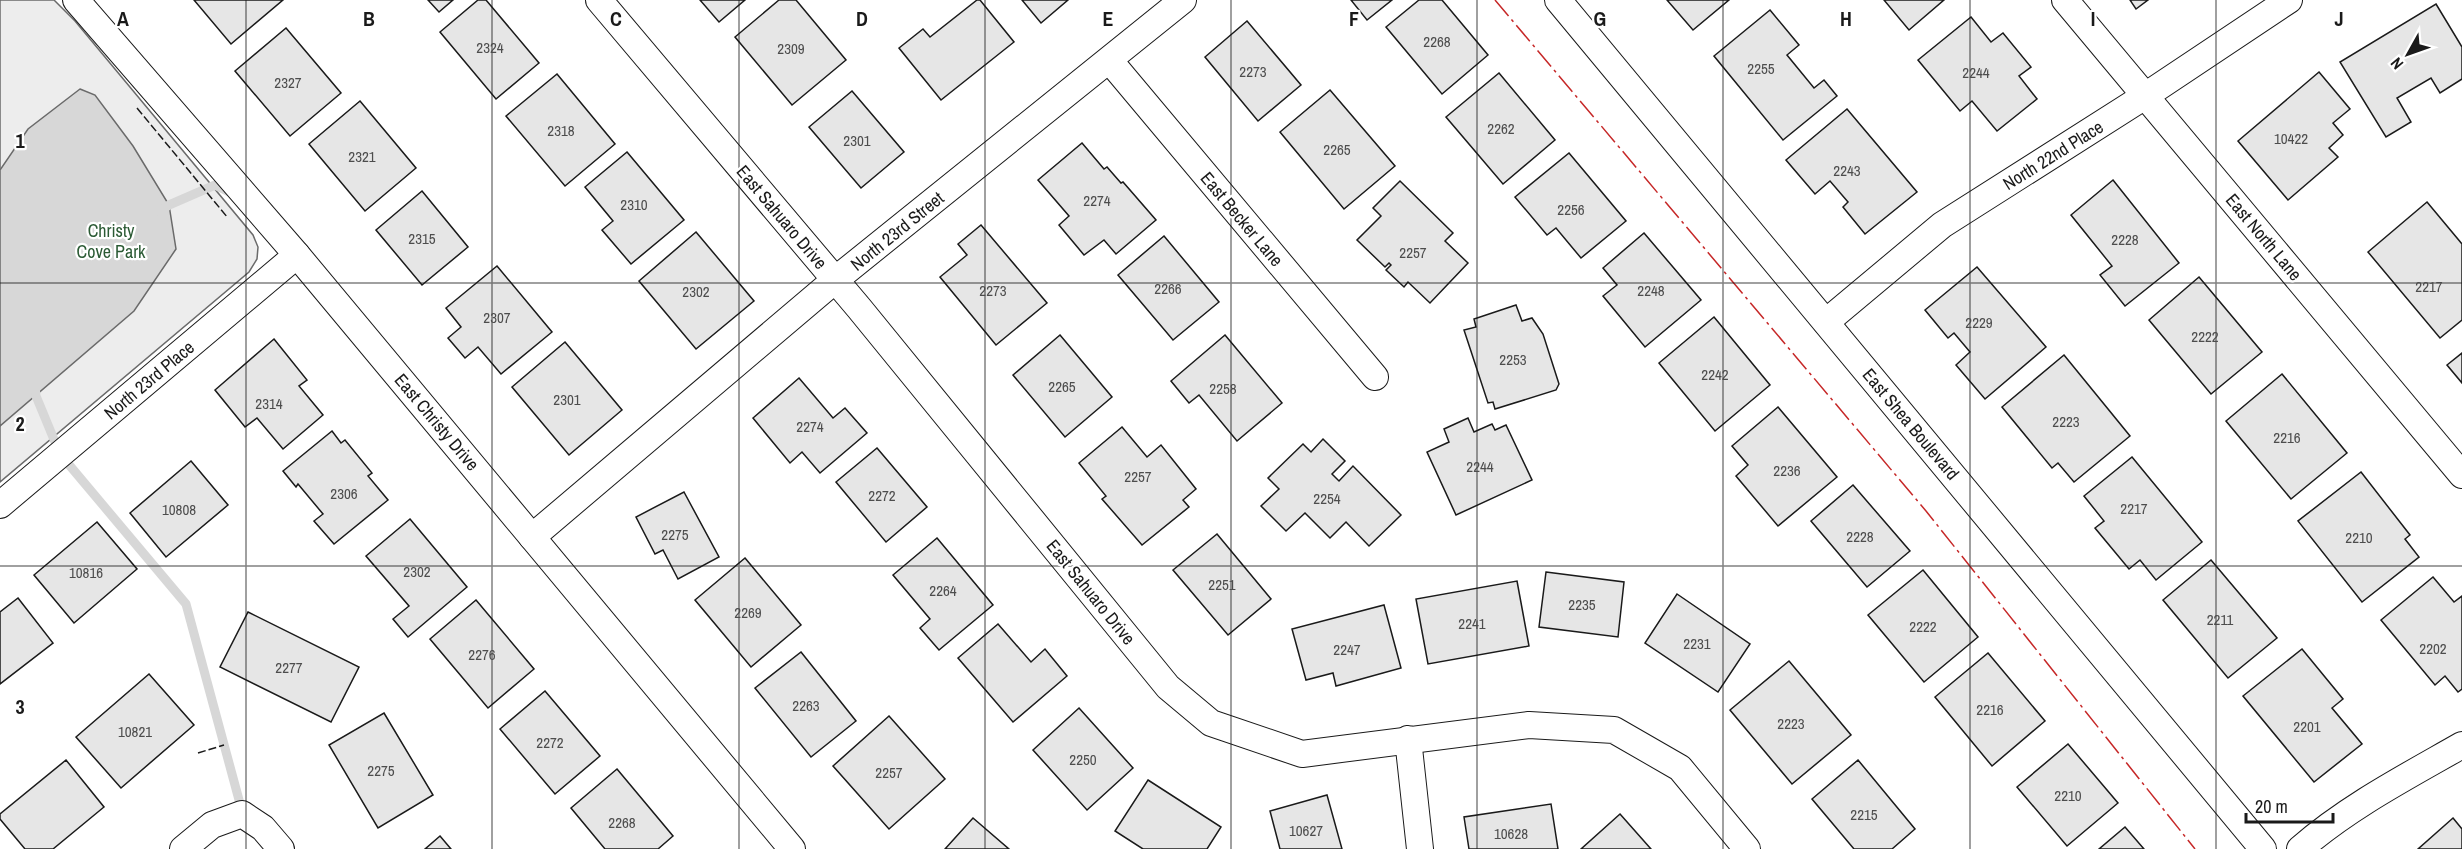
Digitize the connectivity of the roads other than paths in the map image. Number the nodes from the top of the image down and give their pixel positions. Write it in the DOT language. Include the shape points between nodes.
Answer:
graph roads {
  1 [pos="76,0"];
  2 [pos="599,0"];
  3 [pos="1183,0"];
  4 [pos="1557,0"];
  5 [pos="2065,0"];
  6 [pos="2289,0"];
  7 [pos="1110,61"];
  8 [pos="2145,96"];
  9 [pos="297,255"];
  10 [pos="835,280"];
  11 [pos="1826,322"];
  12 [pos="1375,377"];
  13 [pos="2462,475"];
  14 [pos="0,505"];
  15 [pos="532,537"];
  16 [pos="1408,739"];
  17 [pos="2462,746"];
  18 [pos="183,849"];
  19 [pos="281,849"];
  20 [pos="792,849"];
  21 [pos="1420,849"];
  22 [pos="1747,849"];
  23 [pos="2263,849"];
  24 [pos="2300,849"];
  1 -- 9 [label="street, East Christy Drive"];
  2 -- 10 [label="street, East Sahuaro Drive"];
  3 -- 7 [label="street, North 23rd Street"];
  4 -- 11 [label="street, East Shea Boulevard"];
  5 -- 8 [label="street, East North Lane"];
  6 -- 8 [label="street, North 22nd Place"];
  7 -- 10 [label="street, North 23rd Street"];
  7 -- 12 [label="street, East Becker Lane"];
  8 -- 11 [label="street, North 22nd Place" via="1942,225"];
  8 -- 13 [label="street, East North Lane"];
  9 -- 14 [label="street, North 23rd Place"];
  9 -- 15 [label="street, East Christy Drive"];
  10 -- 15 [label="street, North 23rd Street"];
  10 -- 16 [label="street, East Sahuaro Drive" via="1168,687 1211,723 1302,754"];
  11 -- 23 [label="street, East Shea Boulevard"];
  15 -- 20 [label="street, East Christy Drive"];
  16 -- 21 [label="street"];
  16 -- 22 [label="street, East Sahuaro Drive" via="1529,726 1614,730 1680,768"];
  17 -- 24 [label="street" via="2389,786"];
  18 -- 19 [label="street" via="212,825 242,814 263,828"];
}
